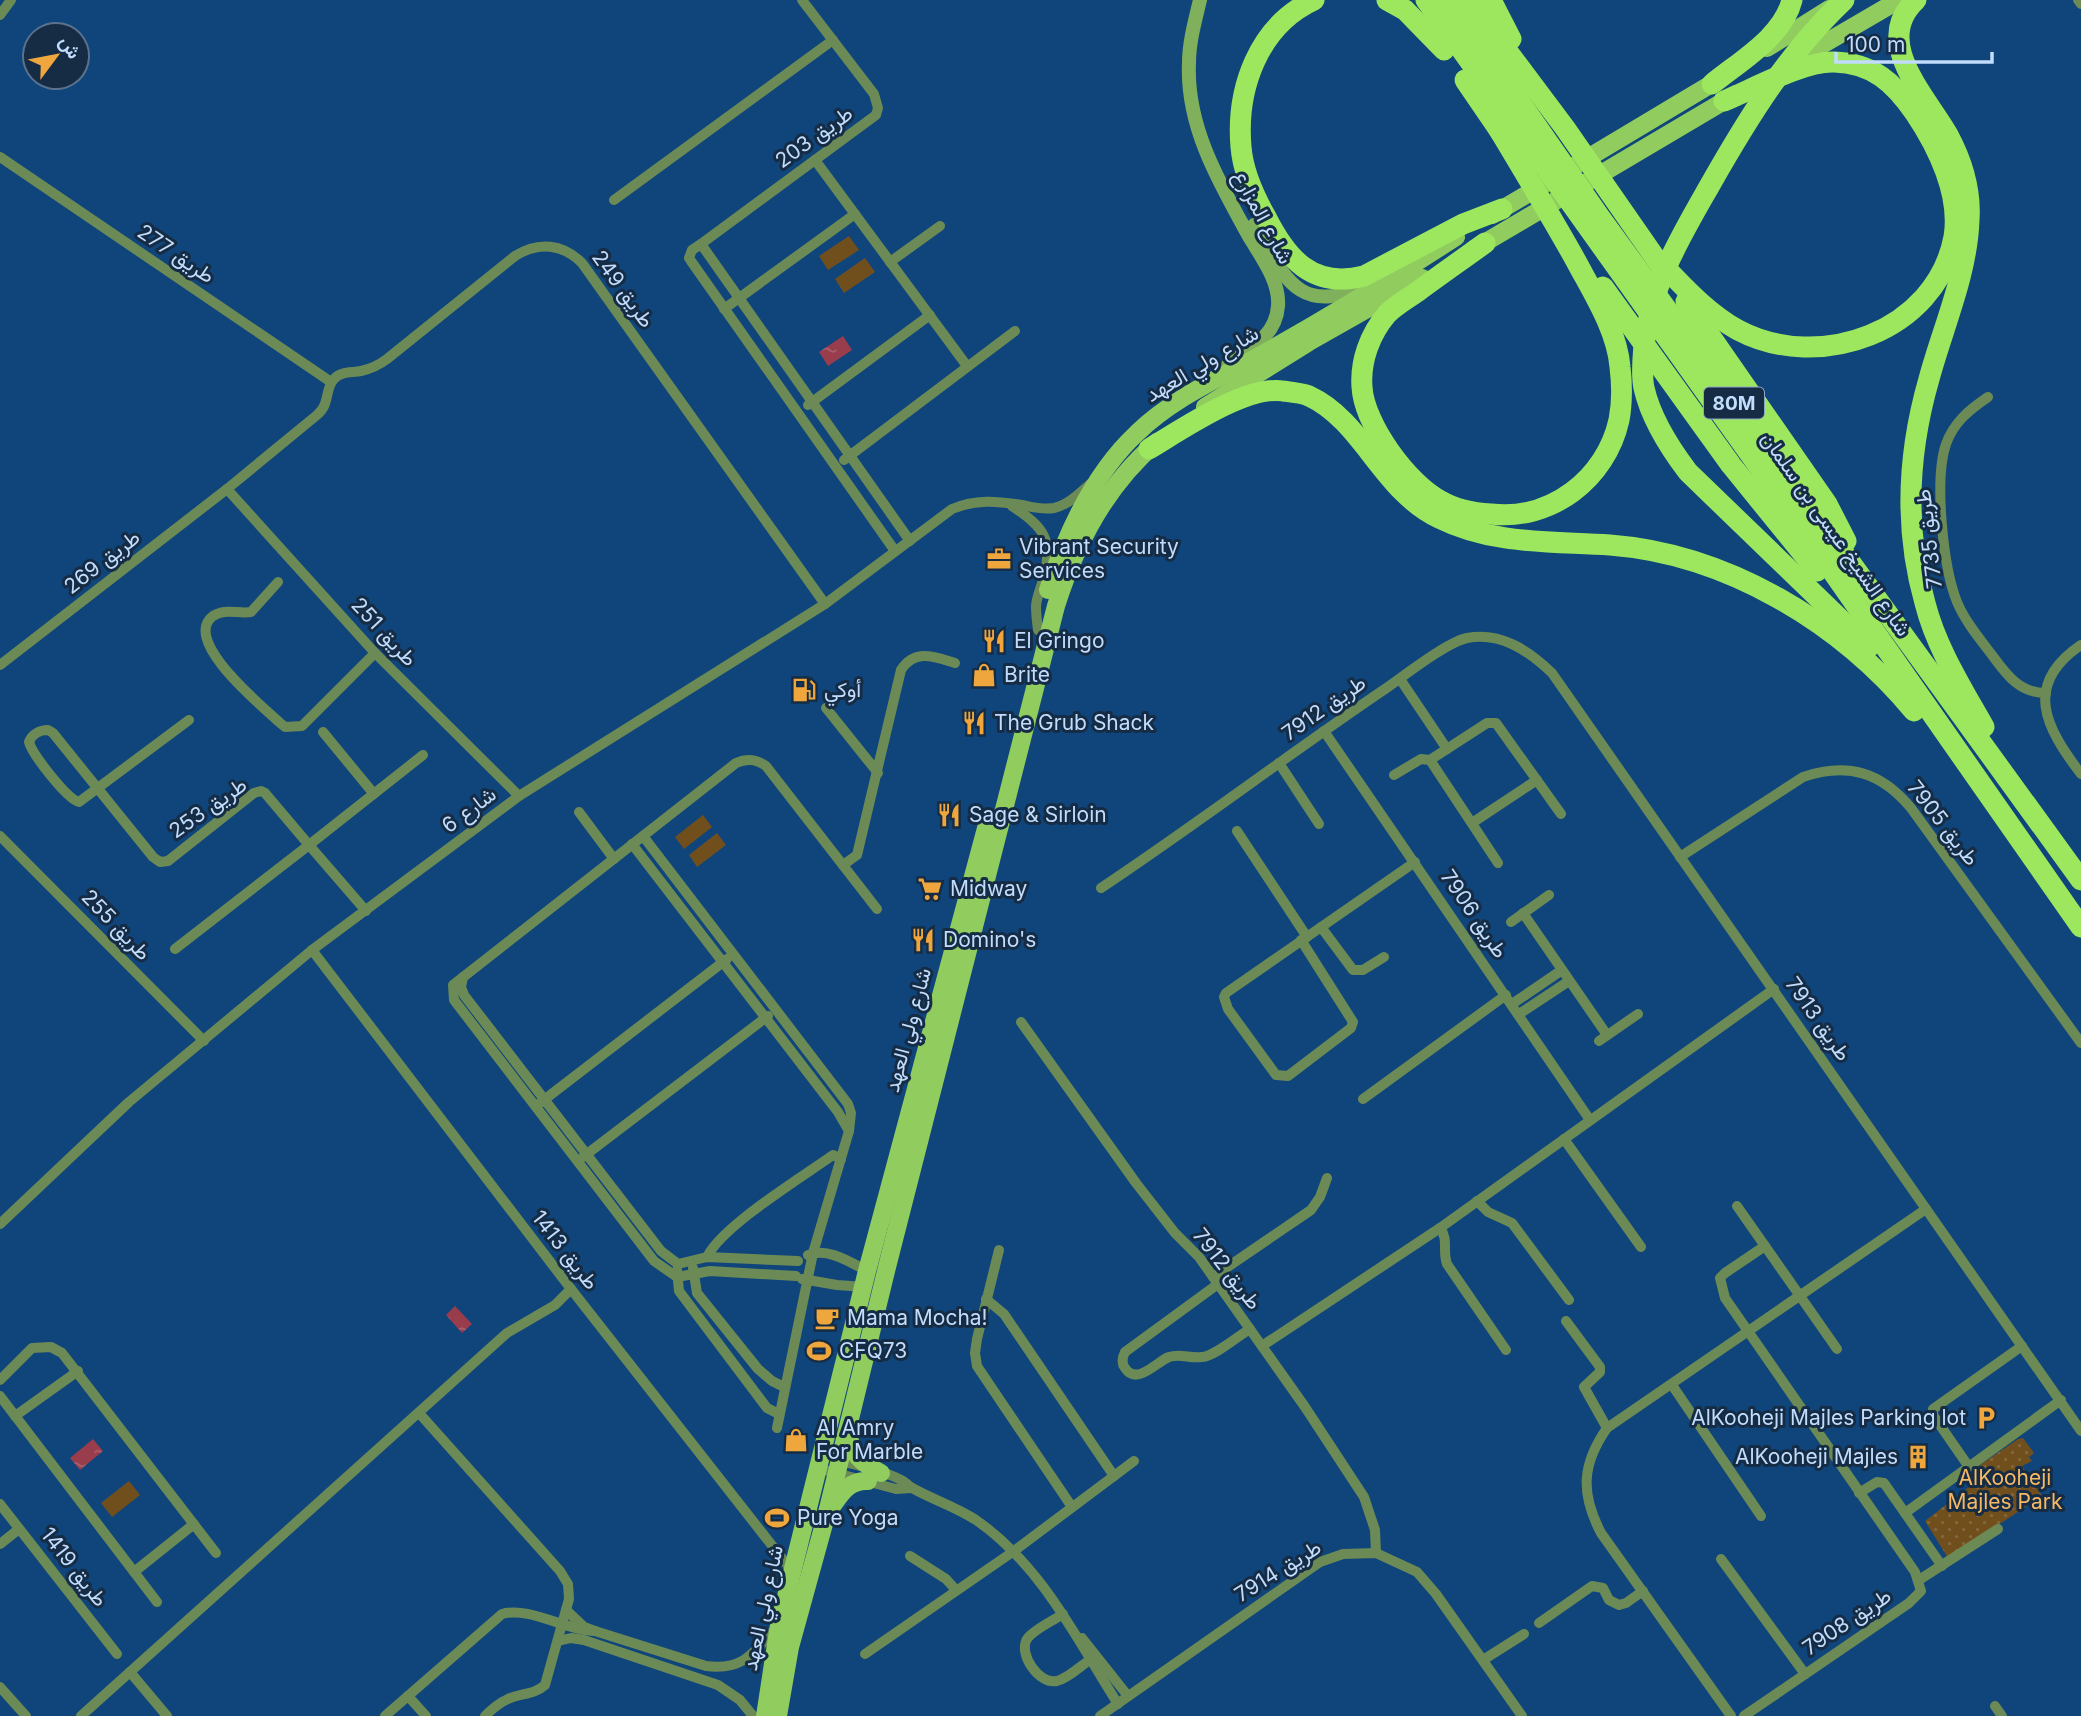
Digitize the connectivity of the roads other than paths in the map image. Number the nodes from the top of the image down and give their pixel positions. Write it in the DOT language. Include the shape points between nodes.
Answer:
graph roads {
  1 [pos="11,0"];
  2 [pos="802,0"];
  3 [pos="1200,0"];
  4 [pos="1314,0"];
  5 [pos="1387,0"];
  6 [pos="1411,0"];
  7 [pos="1426,0"];
  8 [pos="1449,0"];
  9 [pos="1469,0"];
  10 [pos="1491,0"];
  11 [pos="1792,0"];
  12 [pos="1845,0"];
  13 [pos="1899,0"];
  14 [pos="1916,0"];
  15 [pos="0,15"];
  16 [pos="833,40"];
  17 [pos="1444,50"];
  18 [pos="1718,92"];
  19 [pos="1498,128"];
  20 [pos="1565,128"];
  21 [pos="0,157"];
  22 [pos="815,160"];
  23 [pos="1211,160"];
  24 [pos="614,200"];
  25 [pos="1502,209"];
  26 [pos="855,214"];
  27 [pos="940,226"];
  28 [pos="1485,243"];
  29 [pos="701,244"];
  30 [pos="1654,256"];
  31 [pos="891,262"];
  32 [pos="1393,277"];
  33 [pos="739,298"];
  34 [pos="724,309"];
  35 [pos="930,315"];
  36 [pos="1015,331"];
  37 [pos="967,366"];
  38 [pos="331,382"];
  39 [pos="1203,387"];
  40 [pos="1987,397"];
  41 [pos="812,403"];
  42 [pos="799,412"];
  43 [pos="1149,449"];
  44 [pos="850,456"];
  45 [pos="1113,459"];
  46 [pos="836,466"];
  47 [pos="228,489"];
  48 [pos="1006,502"];
  49 [pos="910,541"];
  50 [pos="895,551"];
  51 [pos="278,582"];
  52 [pos="825,604"];
  53 [pos="1880,606"];
  54 [pos="1038,629"];
  55 [pos="1510,642"];
  56 [pos="2081,645"];
  57 [pos="375,653"];
  58 [pos="955,663"];
  59 [pos="0,665"];
  60 [pos="1400,679"];
  61 [pos="1910,684"];
  62 [pos="2046,693"];
  63 [pos="827,708"];
  64 [pos="1930,713"];
  65 [pos="189,720"];
  66 [pos="1324,731"];
  67 [pos="323,732"];
  68 [pos="1447,749"];
  69 [pos="423,755"];
  70 [pos="1430,760"];
  71 [pos="1279,763"];
  72 [pos="877,773"];
  73 [pos="2081,774"];
  74 [pos="1394,775"];
  75 [pos="1537,780"];
  76 [pos="98,789"];
  77 [pos="374,794"];
  78 [pos="519,796"];
  79 [pos="2026,802"];
  80 [pos="1995,806"];
  81 [pos="579,812"];
  82 [pos="1561,814"];
  83 [pos="1472,823"];
  84 [pos="1319,824"];
  85 [pos="1237,831"];
  86 [pos="0,836"];
  87 [pos="643,836"];
  88 [pos="632,844"];
  89 [pos="309,845"];
  90 [pos="1681,857"];
  91 [pos="614,859"];
  92 [pos="1415,862"];
  93 [pos="1498,863"];
  94 [pos="843,865"];
  95 [pos="2081,880"];
  96 [pos="1101,888"];
  97 [pos="1549,895"];
  98 [pos="877,909"];
  99 [pos="366,911"];
  100 [pos="1523,913"];
  101 [pos="1511,922"];
  102 [pos="1321,927"];
  103 [pos="2081,927"];
  104 [pos="1304,938"];
  105 [pos="175,949"];
  106 [pos="312,950"];
  107 [pos="733,954"];
  108 [pos="1384,957"];
  109 [pos="722,963"];
  110 [pos="1562,970"];
  111 [pos="463,977"];
  112 [pos="1569,981"];
  113 [pos="1774,989"];
  114 [pos="1509,999"];
  115 [pos="776,1010"];
  116 [pos="1519,1014"];
  117 [pos="1638,1014"];
  118 [pos="765,1018"];
  119 [pos="1021,1021"];
  120 [pos="204,1041"];
  121 [pos="2081,1043"];
  122 [pos="545,1099"];
  123 [pos="1363,1099"];
  124 [pos="535,1106"];
  125 [pos="1590,1120"];
  126 [pos="849,1131"];
  127 [pos="1564,1139"];
  128 [pos="587,1154"];
  129 [pos="841,1159"];
  130 [pos="578,1161"];
  131 [pos="1327,1178"];
  132 [pos="1477,1201"];
  133 [pos="1737,1206"];
  134 [pos="1926,1209"];
  135 [pos="0,1224"];
  136 [pos="1440,1228"];
  137 [pos="1765,1246"];
  138 [pos="1641,1247"];
  139 [pos="999,1250"];
  140 [pos="813,1253"];
  141 [pos="707,1257"];
  142 [pos="798,1261"];
  143 [pos="691,1262"];
  144 [pos="678,1264"];
  145 [pos="694,1274"];
  146 [pos="796,1276"];
  147 [pos="677,1277"];
  148 [pos="866,1279"];
  149 [pos="808,1280"];
  150 [pos="1216,1280"];
  151 [pos="571,1289"];
  152 [pos="1800,1297"];
  153 [pos="986,1299"];
  154 [pos="1569,1300"];
  155 [pos="1566,1321"];
  156 [pos="1250,1329"];
  157 [pos="1748,1333"];
  158 [pos="1262,1346"];
  159 [pos="2022,1346"];
  160 [pos="1836,1349"];
  161 [pos="1506,1350"];
  162 [pos="78,1371"];
  163 [pos="861,1378"];
  164 [pos="0,1380"];
  165 [pos="1672,1385"];
  166 [pos="784,1387"];
  167 [pos="2061,1400"];
  168 [pos="1,1401"];
  169 [pos="419,1413"];
  170 [pos="779,1414"];
  171 [pos="15,1416"];
  172 [pos="777,1428"];
  173 [pos="1608,1428"];
  174 [pos="2081,1431"];
  175 [pos="848,1433"];
  176 [pos="1134,1461"];
  177 [pos="819,1462"];
  178 [pos="839,1467"];
  179 [pos="1969,1467"];
  180 [pos="1114,1476"];
  181 [pos="874,1477"];
  182 [pos="1859,1493"];
  183 [pos="0,1504"];
  184 [pos="1072,1507"];
  185 [pos="827,1513"];
  186 [pos="1905,1513"];
  187 [pos="1761,1516"];
  188 [pos="194,1524"];
  189 [pos="19,1529"];
  190 [pos="1998,1529"];
  191 [pos="0,1544"];
  192 [pos="1014,1551"];
  193 [pos="216,1553"];
  194 [pos="1376,1553"];
  195 [pos="910,1556"];
  196 [pos="1721,1559"];
  197 [pos="1941,1564"];
  198 [pos="792,1571"];
  199 [pos="134,1572"];
  200 [pos="1919,1580"];
  201 [pos="956,1590"];
  202 [pos="1643,1591"];
  203 [pos="157,1602"];
  204 [pos="566,1610"];
  205 [pos="1063,1614"];
  206 [pos="1539,1623"];
  207 [pos="562,1625"];
  208 [pos="779,1625"];
  209 [pos="595,1631"];
  210 [pos="1077,1634"];
  211 [pos="1524,1634"];
  212 [pos="558,1641"];
  213 [pos="117,1654"];
  214 [pos="865,1654"];
  215 [pos="1090,1660"];
  216 [pos="1483,1660"];
  217 [pos="706,1666"];
  218 [pos="130,1672"];
  219 [pos="1805,1674"];
  220 [pos="702,1679"];
  221 [pos="0,1687"];
  222 [pos="408,1696"];
  223 [pos="1128,1696"];
  224 [pos="1118,1704"];
  225 [pos="22,1715"];
  226 [pos="82,1716"];
  227 [pos="167,1716"];
  228 [pos="386,1716"];
  229 [pos="426,1716"];
  230 [pos="485,1716"];
  231 [pos="753,1716"];
  232 [pos="765,1716"];
  233 [pos="778,1716"];
  234 [pos="1100,1716"];
  235 [pos="1522,1716"];
  236 [pos="1731,1716"];
  237 [pos="1744,1716"];
  1 -- 15 [label="street"];
  2 -- 16 [label="street, طريق 203"];
  3 -- 23 [label="street, شارع المزارع" via="1190,49 1189,89"];
  4 -- 25 [label="highway" via="1283,20 1268,38 1247,80 1241,111 1241,150 1252,191 1287,253 1300,266 1323,277 1349,280"];
  5 -- 17 [label="highway" via="1405,10"];
  6 -- 17 [label="highway"];
  7 -- 61 [label="highway, شارع الشيخ عيسى بن سلمان / 80M"];
  8 -- 53 [label="highway, شارع الشيخ عيسى بن سلمان / 80M"];
  9 -- 20 [label="highway"];
  10 -- 20 [label="highway"];
  11 -- 18 [label="highway" via="1780,26"];
  12 -- 18 [label="main road" via="1785,36"];
  12 -- 64 [label="highway" via="1796,52 1758,104 1678,242 1648,320 1644,386 1668,444 1700,486 1818,596"];
  13 -- 18 [label="main road"];
  14 -- 79 [label="highway" via="1900,24 1903,61 1948,136 1970,204 1961,274 1916,428 1910,484 1913,546 1925,604 1940,644"];
  16 -- 22 [label="street, طريق 203" via="874,94 878,108 870,120"];
  16 -- 24 [label="street"];
  17 -- 19 [label="highway"];
  18 -- 25 [label="main road, شارع ولي العهد" via="1610,144"];
  18 -- 28 [label="main road, شارع ولي العهد" via="1623,163"];
  18 -- 30 [label="highway" via="1831,62 1872,70 1897,88 1922,124 1954,202 1954,236 1945,270 1925,298 1896,323 1863,339 1804,347 1738,330 1706,308"];
  19 -- 28 [label="highway" via="1605,314 1620,366 1619,418 1610,448 1593,473 1569,496 1538,511 1505,516 1469,512 1441,501 1411,479 1374,426 1362,390 1363,362 1388,313"];
  19 -- 61 [label="highway" via="1700,423"];
  20 -- 30 [label="highway"];
  21 -- 38 [label="street, طريق 277"];
  22 -- 26 [label="street"];
  22 -- 29 [label="street, طريق 203"];
  23 -- 32 [label="street, شارع المزارع" via="1283,274 1296,287 1313,296 1332,298"];
  23 -- 39 [label="street, شارع المزارع" via="1271,276 1279,301 1268,334"];
  25 -- 32 [label="main road, شارع ولي العهد"];
  26 -- 31 [label="street"];
  26 -- 33 [label="street"];
  27 -- 31 [label="street"];
  28 -- 43 [label="main road, شارع ولي العهد" via="1309,342 1210,403"];
  29 -- 33 [label="street"];
  29 -- 34 [label="street" via="689,258"];
  30 -- 53 [label="highway" via="1827,504"];
  31 -- 35 [label="street"];
  32 -- 39 [label="main road, شارع ولي العهد"];
  33 -- 34 [label="street"];
  33 -- 41 [label="street"];
  34 -- 42 [label="street"];
  35 -- 37 [label="street"];
  35 -- 41 [label="street"];
  36 -- 37 [label="street"];
  37 -- 44 [label="street"];
  38 -- 47 [label="street" via="321,411"];
  38 -- 52 [label="street, طريق 249" via="340,374 387,359 523,251 550,246 568,251 582,263"];
  39 -- 45 [label="main road, شارع ولي العهد" via="1136,433"];
  40 -- 62 [label="street, طريق 7735" via="1959,420 1943,455 1943,527 1951,583 1963,614 2007,676 2023,688"];
  41 -- 42 [label="street"];
  41 -- 44 [label="street"];
  42 -- 46 [label="street"];
  43 -- 80 [label="highway" via="1237,400 1279,390 1308,396 1338,415 1407,499 1470,532 1671,556 1734,576 1788,605 1848,643 1897,690"];
  43 -- 163 [label="main road, شارع ولي العهد" via="1130,466 1081,540 1056,606"];
  44 -- 46 [label="street"];
  44 -- 49 [label="street"];
  45 -- 48 [label="street, شارع 6" via="1081,493 1056,508"];
  45 -- 54 [label="main road, شارع ولي العهد" via="1060,555"];
  46 -- 50 [label="street"];
  47 -- 57 [label="street, طريق 251"];
  47 -- 59 [label="street, طريق 269"];
  48 -- 49 [label="street, شارع 6" via="970,501 941,516"];
  48 -- 54 [label="street" via="1031,519 1048,546 1036,605"];
  49 -- 50 [label="street, شارع 6"];
  50 -- 52 [label="street, شارع 6"];
  51 -- 57 [label="street" via="251,612 226,611 213,616 204,637 214,656 285,727 302,726"];
  52 -- 78 [label="street, شارع 6"];
  53 -- 79 [label="highway, شارع الشيخ عيسى بن سلمان / 80M"];
  54 -- 148 [label="main road, شارع ولي العهد"];
  55 -- 60 [label="street, طريق 7912" via="1464,638"];
  55 -- 90 [label="street, طريق 7913" via="1552,673"];
  56 -- 62 [label="street" via="2052,673"];
  57 -- 78 [label="street, طريق 251"];
  58 -- 72 [label="street" via="926,654 905,662"];
  60 -- 66 [label="street, طريق 7912"];
  60 -- 68 [label="street"];
  61 -- 64 [label="highway, شارع الشيخ عيسى بن سلمان / 80M"];
  62 -- 73 [label="street" via="2052,730"];
  63 -- 72 [label="street"];
  64 -- 80 [label="highway, شارع الشيخ عيسى بن سلمان / 80M"];
  65 -- 76 [label="street, طريق 253"];
  66 -- 71 [label="street, طريق 7912"];
  66 -- 92 [label="street, طريق 7906"];
  67 -- 77 [label="street"];
  68 -- 70 [label="street"];
  68 -- 75 [label="street" via="1487,723 1496,723"];
  69 -- 77 [label="street"];
  70 -- 74 [label="street" via="1419,760"];
  70 -- 83 [label="street"];
  71 -- 84 [label="street"];
  71 -- 96 [label="street, طريق 7912"];
  72 -- 94 [label="street" via="857,855"];
  75 -- 82 [label="street"];
  75 -- 83 [label="street"];
  76 -- 76 [label="street, طريق 253" via="82,802 72,800 30,747 31,738 45,730 52,733"];
  76 -- 89 [label="street, طريق 253" via="160,862 168,861 261,791"];
  77 -- 89 [label="street"];
  78 -- 99 [label="street, شارع 6"];
  79 -- 95 [label="highway, شارع الشيخ عيسى بن سلمان"];
  80 -- 103 [label="highway, شارع الشيخ عيسى بن سلمان"];
  81 -- 91 [label="street"];
  83 -- 93 [label="street"];
  85 -- 104 [label="street"];
  86 -- 120 [label="street, طريق 255"];
  87 -- 88 [label="street"];
  87 -- 94 [label="street" via="736,763 750,759 766,766"];
  87 -- 107 [label="street"];
  88 -- 91 [label="street"];
  88 -- 109 [label="street"];
  89 -- 99 [label="street"];
  89 -- 105 [label="street"];
  90 -- 113 [label="street, طريق 7913"];
  90 -- 121 [label="street, طريق 7905" via="1803,778 1837,769 1871,775 1911,808"];
  91 -- 111 [label="street"];
  92 -- 102 [label="street"];
  92 -- 114 [label="street, طريق 7906"];
  94 -- 98 [label="street"];
  97 -- 100 [label="street"];
  99 -- 106 [label="street, شارع 6"];
  100 -- 101 [label="street"];
  100 -- 110 [label="street"];
  102 -- 104 [label="street"];
  102 -- 108 [label="street" via="1353,970 1363,970"];
  104 -- 104 [label="street" via="1224,997 1228,1009 1282,1077 1351,1028 1353,1022"];
  106 -- 120 [label="street, شارع 6"];
  106 -- 151 [label="street, طريق 1413"];
  107 -- 109 [label="street"];
  107 -- 115 [label="street"];
  109 -- 118 [label="street"];
  109 -- 122 [label="street"];
  110 -- 112 [label="street"];
  110 -- 114 [label="street"];
  111 -- 122 [label="street" via="464,995"];
  111 -- 124 [label="street" via="453,985 454,1000"];
  112 -- 116 [label="street"];
  112 -- 117 [label="street" via="1603,1038"];
  113 -- 125 [label="street"];
  113 -- 134 [label="street, طريق 7913"];
  114 -- 116 [label="street, طريق 7906"];
  114 -- 123 [label="street"];
  115 -- 118 [label="street"];
  115 -- 126 [label="street" via="848,1104"];
  116 -- 125 [label="street, طريق 7906"];
  118 -- 126 [label="street"];
  118 -- 128 [label="street"];
  119 -- 150 [label="street, طريق 7912" via="1136,1183"];
  120 -- 135 [label="street, شارع 6" via="129,1102"];
  122 -- 124 [label="street"];
  122 -- 128 [label="street"];
  124 -- 130 [label="street"];
  125 -- 127 [label="street"];
  126 -- 129 [label="street"];
  127 -- 132 [label="street"];
  127 -- 138 [label="street"];
  128 -- 130 [label="street"];
  128 -- 144 [label="street" via="661,1251"];
  129 -- 140 [label="street"];
  129 -- 141 [label="street" via="833,1155 730,1229"];
  130 -- 147 [label="street" via="654,1261"];
  131 -- 150 [label="street" via="1311,1210"];
  132 -- 136 [label="street"];
  132 -- 154 [label="street" via="1512,1223"];
  133 -- 137 [label="street"];
  134 -- 152 [label="street"];
  134 -- 159 [label="street, طريق 7913"];
  136 -- 158 [label="street"];
  136 -- 161 [label="street" via="1446,1238 1447,1264"];
  137 -- 152 [label="street"];
  137 -- 157 [label="street" via="1720,1278 1725,1298"];
  139 -- 153 [label="street"];
  140 -- 142 [label="street"];
  140 -- 148 [label="street" via="828,1254"];
  140 -- 149 [label="street"];
  141 -- 142 [label="street"];
  141 -- 143 [label="street"];
  142 -- 146 [label="street"];
  143 -- 144 [label="street"];
  143 -- 145 [label="street"];
  144 -- 147 [label="street"];
  145 -- 146 [label="street"];
  145 -- 147 [label="street"];
  145 -- 166 [label="street" via="697,1293 758,1369"];
  146 -- 149 [label="street"];
  147 -- 170 [label="street" via="679,1291 768,1408"];
  148 -- 149 [label="street"];
  148 -- 163 [label="main road" via="873,1285 862,1339"];
  148 -- 177 [label="main road, شارع ولي العهد"];
  149 -- 166 [label="street"];
  150 -- 156 [label="street, طريق 7912"];
  150 -- 156 [label="street" via="1125,1352 1125,1368 1141,1374 1169,1357 1204,1357"];
  151 -- 169 [label="street" via="555,1305 507,1333"];
  151 -- 198 [label="street, طريق 1413"];
  152 -- 157 [label="street"];
  152 -- 160 [label="street"];
  153 -- 180 [label="street" via="1009,1321"];
  153 -- 184 [label="street" via="975,1346 979,1373"];
  155 -- 173 [label="street" via="1600,1367 1584,1387"];
  156 -- 158 [label="street, طريق 7912"];
  157 -- 165 [label="street"];
  157 -- 182 [label="street"];
  158 -- 194 [label="street, طريق 7912" via="1364,1497 1373,1518"];
  159 -- 167 [label="street, طريق 7913"];
  159 -- 179 [label="street" via="1933,1409"];
  162 -- 164 [label="street" via="57,1349 38,1346 27,1351"];
  162 -- 171 [label="street"];
  162 -- 188 [label="street"];
  163 -- 175 [label="main road, شارع ولي العهد"];
  165 -- 173 [label="street"];
  165 -- 187 [label="street"];
  166 -- 170 [label="street"];
  167 -- 174 [label="street, طريق 7913"];
  167 -- 179 [label="street"];
  168 -- 171 [label="street"];
  169 -- 204 [label="street" via="565,1577 570,1592"];
  169 -- 218 [label="street"];
  170 -- 172 [label="street"];
  171 -- 199 [label="street"];
  173 -- 202 [label="street" via="1593,1448 1586,1494 1591,1515"];
  175 -- 178 [label="main road, شارع ولي العهد"];
  175 -- 181 [label="main road" via="857,1458"];
  176 -- 180 [label="street"];
  177 -- 178 [label="street"];
  177 -- 198 [label="main road, شارع ولي العهد"];
  178 -- 181 [label="street"];
  178 -- 185 [label="main road, شارع ولي العهد"];
  179 -- 186 [label="street"];
  180 -- 184 [label="street"];
  181 -- 185 [label="main road" via="844,1490"];
  181 -- 192 [label="street" via="900,1490 912,1488 966,1514"];
  182 -- 186 [label="street" via="1884,1483"];
  182 -- 200 [label="street"];
  183 -- 189 [label="street, طريق 1419"];
  184 -- 192 [label="street"];
  185 -- 233 [label="main road, شارع ولي العهد" via="790,1647"];
  186 -- 197 [label="street"];
  188 -- 193 [label="street"];
  188 -- 199 [label="street"];
  189 -- 191 [label="street"];
  189 -- 213 [label="street, طريق 1419"];
  190 -- 197 [label="street"];
  192 -- 201 [label="street"];
  192 -- 205 [label="street"];
  194 -- 216 [label="street, طريق 7914" via="1417,1572"];
  194 -- 223 [label="street, طريق 7914" via="1343,1554 1320,1562"];
  195 -- 201 [label="street"];
  196 -- 219 [label="street"];
  197 -- 200 [label="street"];
  198 -- 208 [label="main road, شارع ولي العهد"];
  199 -- 203 [label="street"];
  200 -- 219 [label="street, طريق 7908" via="1919,1593 1909,1603"];
  201 -- 214 [label="street"];
  202 -- 206 [label="street" via="1619,1605 1609,1600 1602,1588 1592,1586"];
  202 -- 236 [label="street"];
  204 -- 207 [label="street"];
  204 -- 209 [label="street"];
  205 -- 210 [label="street"];
  205 -- 215 [label="street" via="1030,1635 1024,1646 1027,1657 1046,1681 1056,1681"];
  207 -- 209 [label="street"];
  207 -- 212 [label="street"];
  207 -- 222 [label="street" via="516,1612 502,1614"];
  208 -- 217 [label="street" via="737,1665"];
  208 -- 232 [label="main road, شارع ولي العهد"];
  209 -- 217 [label="street"];
  210 -- 215 [label="street"];
  210 -- 223 [label="street"];
  211 -- 216 [label="street"];
  212 -- 220 [label="street" via="584,1640"];
  212 -- 230 [label="street" via="545,1685 536,1692 510,1697"];
  215 -- 224 [label="street"];
  216 -- 235 [label="street, طريق 7914"];
  217 -- 220 [label="street"];
  218 -- 226 [label="street"];
  218 -- 227 [label="street"];
  219 -- 237 [label="street, طريق 7908"];
  220 -- 231 [label="street" via="733,1693"];
  221 -- 225 [label="street"];
  222 -- 228 [label="street"];
  222 -- 229 [label="street"];
  223 -- 224 [label="street, طريق 7914"];
  224 -- 234 [label="street, طريق 7914"];
}
